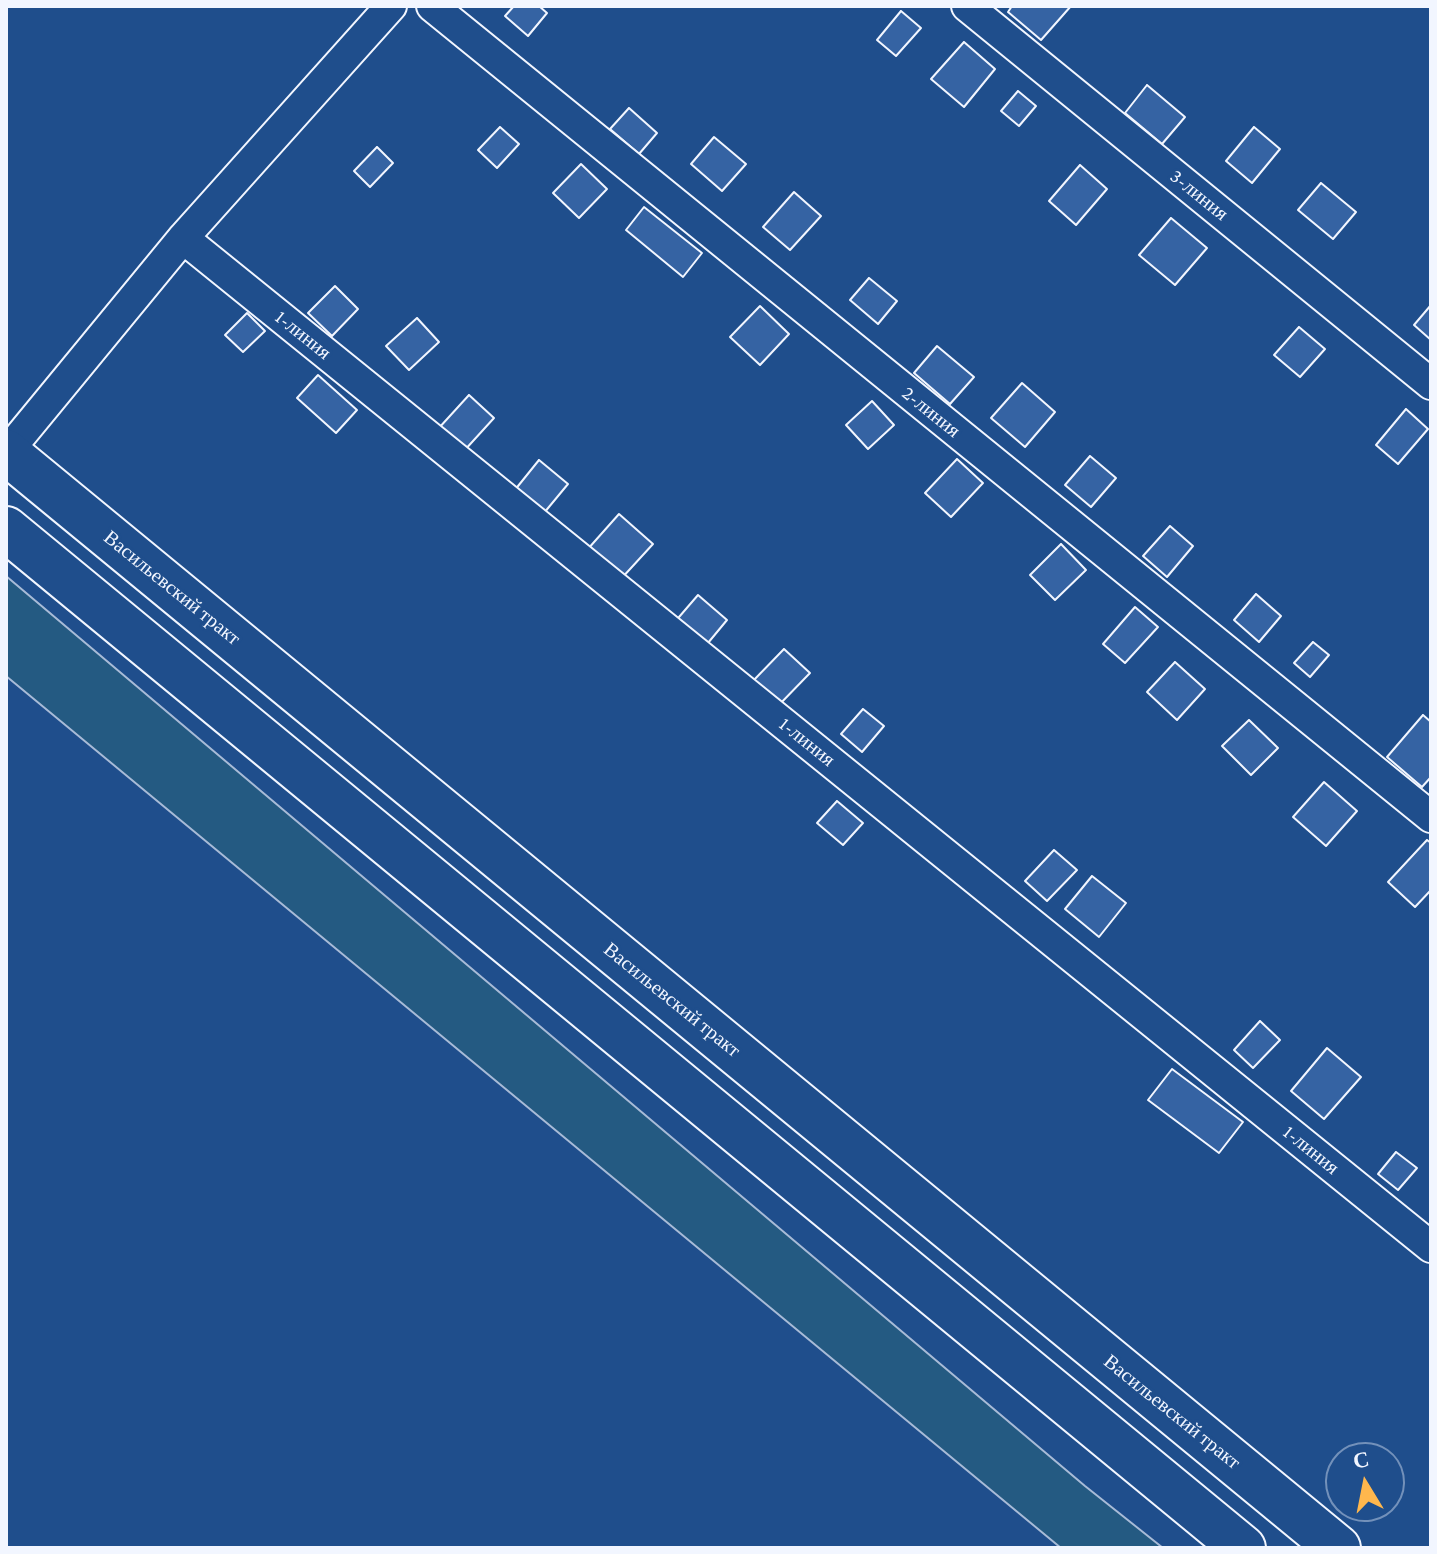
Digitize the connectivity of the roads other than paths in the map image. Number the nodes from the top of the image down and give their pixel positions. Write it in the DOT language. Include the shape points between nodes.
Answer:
graph roads {
  1 [pos="391,6"];
  2 [pos="432,6"];
  3 [pos="967,6"];
  4 [pos="183,238"];
  5 [pos="1431,384"];
  6 [pos="6,452"];
  7 [pos="67,502"];
  8 [pos="17,538"];
  9 [pos="1431,817"];
  10 [pos="1431,1247"];
  11 [pos="1243,1548"];
  12 [pos="1338,1548"];
  1 -- 4 [label="street"];
  2 -- 9 [label="street, 2-линия"];
  3 -- 5 [label="street, 3-линия"];
  4 -- 6 [label="street"];
  4 -- 10 [label="street, 1-линия"];
  6 -- 7 [label="main road, Васильевский тракт"];
  7 -- 8 [label="main road"];
  7 -- 12 [label="main road, Васильевский тракт"];
  8 -- 11 [label="main road"];
}
